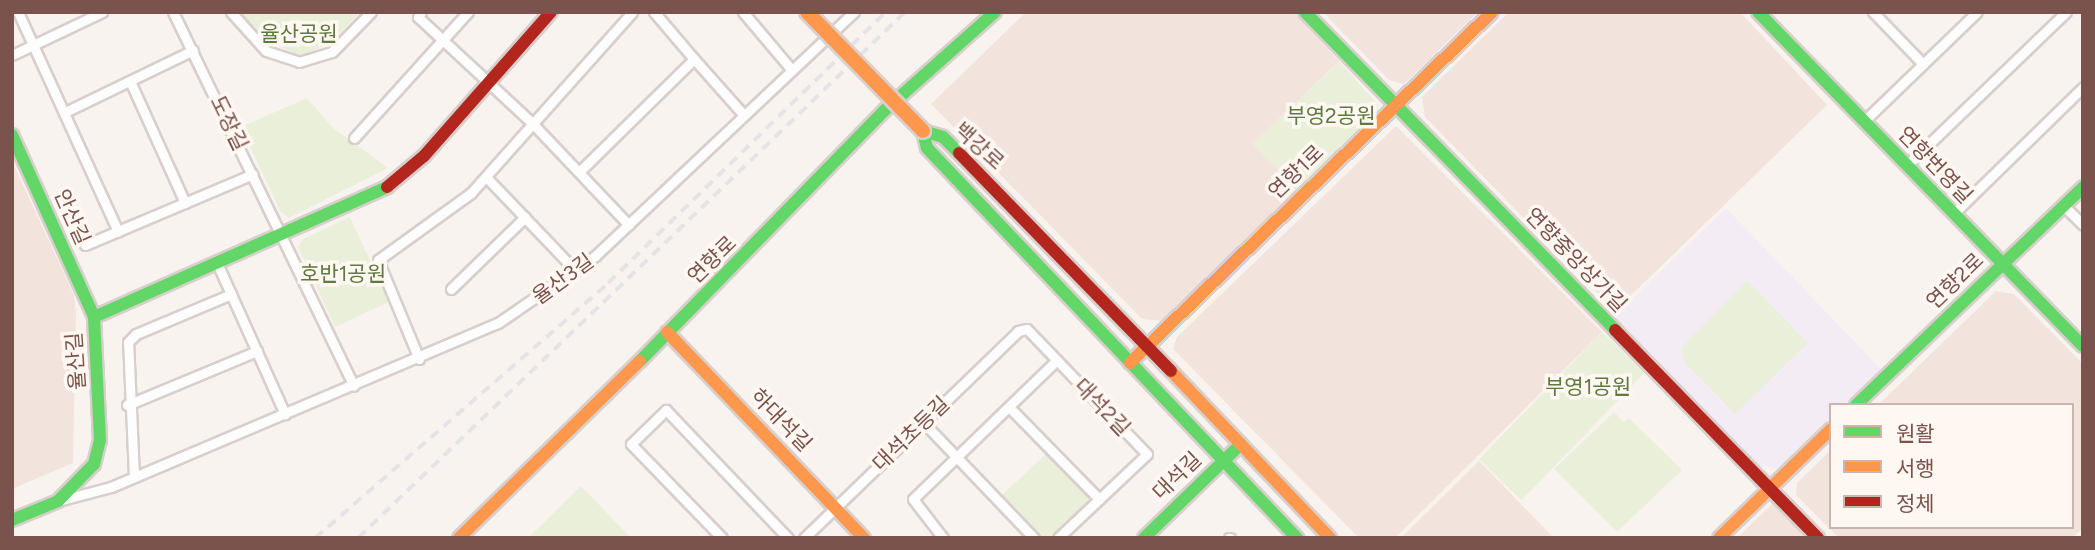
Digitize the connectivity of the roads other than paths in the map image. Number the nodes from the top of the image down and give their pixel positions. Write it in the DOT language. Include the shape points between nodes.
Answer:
graph roads {
  1 [pos="18,12"];
  2 [pos="102,12"];
  3 [pos="173,12"];
  4 [pos="231,12"];
  5 [pos="371,12"];
  6 [pos="421,12"];
  7 [pos="468,12"];
  8 [pos="551,12"];
  9 [pos="632,12"];
  10 [pos="654,12"];
  11 [pos="743,12"];
  12 [pos="807,12"];
  13 [pos="854,12"];
  14 [pos="995,12"];
  15 [pos="1305,12"];
  16 [pos="1492,12"];
  17 [pos="1758,12"];
  18 [pos="1873,12"];
  19 [pos="2066,12"];
  20 [pos="1974,13"];
  21 [pos="442,40"];
  22 [pos="35,44"];
  23 [pos="193,50"];
  24 [pos="12,55"];
  25 [pos="694,59"];
  26 [pos="1923,64"];
  27 [pos="791,69"];
  28 [pos="130,81"];
  29 [pos="488,81"];
  30 [pos="2083,87"];
  31 [pos="1395,106"];
  32 [pos="65,112"];
  33 [pos="742,113"];
  34 [pos="1863,122"];
  35 [pos="533,124"];
  36 [pos="923,131"];
  37 [pos="12,135"];
  38 [pos="354,138"];
  39 [pos="1906,166"];
  40 [pos="579,172"];
  41 [pos="253,174"];
  42 [pos="487,178"];
  43 [pos="2083,187"];
  44 [pos="185,202"];
  45 [pos="2063,205"];
  46 [pos="1953,214"];
  47 [pos="525,217"];
  48 [pos="629,225"];
  49 [pos="2083,225"];
  50 [pos="118,231"];
  51 [pos="283,235"];
  52 [pos="85,245"];
  53 [pos="217,263"];
  54 [pos="2002,265"];
  55 [pos="576,271"];
  56 [pos="450,289"];
  57 [pos="231,295"];
  58 [pos="93,317"];
  59 [pos="667,332"];
  60 [pos="1148,346"];
  61 [pos="2083,346"];
  62 [pos="257,351"];
  63 [pos="419,359"];
  64 [pos="1057,360"];
  65 [pos="1130,363"];
  66 [pos="354,386"];
  67 [pos="1858,403"];
  68 [pos="127,405"];
  69 [pos="1009,407"];
  70 [pos="285,414"];
  71 [pos="923,422"];
  72 [pos="1829,431"];
  73 [pos="1241,444"];
  74 [pos="957,457"];
  75 [pos="1222,462"];
  76 [pos="134,477"];
  77 [pos="1769,489"];
  78 [pos="1099,499"];
  79 [pos="58,501"];
  80 [pos="835,508"];
  81 [pos="12,520"];
  82 [pos="458,538"];
  83 [pos="722,538"];
  84 [pos="788,538"];
  85 [pos="804,538"];
  86 [pos="864,538"];
  87 [pos="943,538"];
  88 [pos="1034,538"];
  89 [pos="1058,538"];
  90 [pos="1144,538"];
  91 [pos="1297,538"];
  92 [pos="1330,538"];
  93 [pos="1718,538"];
  94 [pos="1818,538"];
  1 -- 22 [label="street"];
  2 -- 22 [label="street"];
  3 -- 23 [label="street, 도장길"];
  4 -- 5 [label="street" via="266,51 299,62 332,52"];
  6 -- 21 [label="street" via="418,17"];
  7 -- 21 [label="street"];
  8 -- 29 [label="street, 율산길"];
  9 -- 35 [label="street"];
  10 -- 25 [label="street"];
  11 -- 27 [label="street"];
  12 -- 36 [label="street, bridge"];
  13 -- 27 [label="street, 율산3길"];
  14 -- 59 [label="street, 연향로" via="885,110"];
  15 -- 31 [label="street, 연향중앙상가길"];
  16 -- 31 [label="street, 연향1로"];
  17 -- 34 [label="street, 연향번영길"];
  18 -- 26 [label="street"];
  19 -- 39 [label="street"];
  20 -- 26 [label="street"];
  21 -- 29 [label="street"];
  21 -- 38 [label="street"];
  22 -- 24 [label="street"];
  22 -- 32 [label="street"];
  23 -- 28 [label="street"];
  23 -- 41 [label="street, 도장길"];
  25 -- 33 [label="street"];
  25 -- 40 [label="street"];
  26 -- 34 [label="street"];
  27 -- 33 [label="street, 율산3길"];
  28 -- 32 [label="street"];
  28 -- 44 [label="street"];
  29 -- 35 [label="street"];
  29 -- 51 [label="street, 율산길" via="401,177 357,204"];
  30 -- 46 [label="street"];
  31 -- 60 [label="street, 연향1로"];
  31 -- 77 [label="street, 연향중앙상가길"];
  32 -- 50 [label="street"];
  33 -- 48 [label="street, 율산3길"];
  34 -- 39 [label="street, 연향번영길"];
  35 -- 40 [label="street"];
  35 -- 42 [label="street"];
  36 -- 60 [label="street, 백강로" via="943,137"];
  36 -- 65 [label="street, 백강로" via="927,148"];
  37 -- 58 [label="street, 안산길"];
  39 -- 46 [label="street, 연향번영길"];
  40 -- 48 [label="street"];
  41 -- 44 [label="street"];
  41 -- 51 [label="street, 도장길"];
  42 -- 47 [label="street"];
  42 -- 63 [label="street" via="440,220 378,260"];
  43 -- 45 [label="street, 연향2로"];
  44 -- 50 [label="street"];
  45 -- 49 [label="street"];
  45 -- 54 [label="street, 연향2로"];
  46 -- 54 [label="street, 연향번영길"];
  47 -- 55 [label="street"];
  47 -- 56 [label="street"];
  48 -- 55 [label="street, 율산3길"];
  50 -- 52 [label="street"];
  51 -- 53 [label="street, 율산길"];
  51 -- 66 [label="street"];
  53 -- 57 [label="street"];
  53 -- 58 [label="street, 율산길"];
  54 -- 61 [label="street, 연향번영길"];
  54 -- 67 [label="street, 연향2로"];
  55 -- 63 [label="street, 율산3길" via="498,323"];
  57 -- 62 [label="street"];
  57 -- 68 [label="street" via="136,334 126,352"];
  58 -- 79 [label="street, 율산길" via="99,355 98,452 81,483"];
  59 -- 80 [label="street, 하대석길"];
  59 -- 82 [label="street, 연향로"];
  60 -- 65 [label="street, 연향1로"];
  60 -- 73 [label="street, 백강로"];
  62 -- 68 [label="street"];
  62 -- 70 [label="street"];
  63 -- 66 [label="street, 율산3길"];
  64 -- 69 [label="street, 대석2길"];
  64 -- 71 [label="street, 대석초등길" via="1027,329 1018,331"];
  64 -- 78 [label="street, 대석2길" via="1147,454"];
  65 -- 75 [label="street, 백강로"];
  66 -- 70 [label="street, 율산3길"];
  68 -- 76 [label="street"];
  69 -- 74 [label="street, 대석2길"];
  69 -- 78 [label="street"];
  70 -- 76 [label="street, 율산3길"];
  71 -- 74 [label="street"];
  71 -- 80 [label="street, 대석초등길"];
  72 -- 77 [label="street"];
  73 -- 75 [label="street, 대석길"];
  73 -- 92 [label="street, 백강로"];
  74 -- 87 [label="street, 대석2길" via="913,499"];
  74 -- 88 [label="street"];
  75 -- 90 [label="street, 대석길"];
  75 -- 91 [label="street, 백강로"];
  76 -- 79 [label="street, 율산3길" via="87,497"];
  77 -- 93 [label="street"];
  77 -- 94 [label="street, 연향중앙상가길"];
  78 -- 89 [label="street, 대석2길"];
  79 -- 81 [label="street, 율산길"];
  80 -- 85 [label="street, 대석초등길"];
  80 -- 86 [label="street, 하대석길"];
  83 -- 84 [label="street" via="631,444 666,410"];
}
